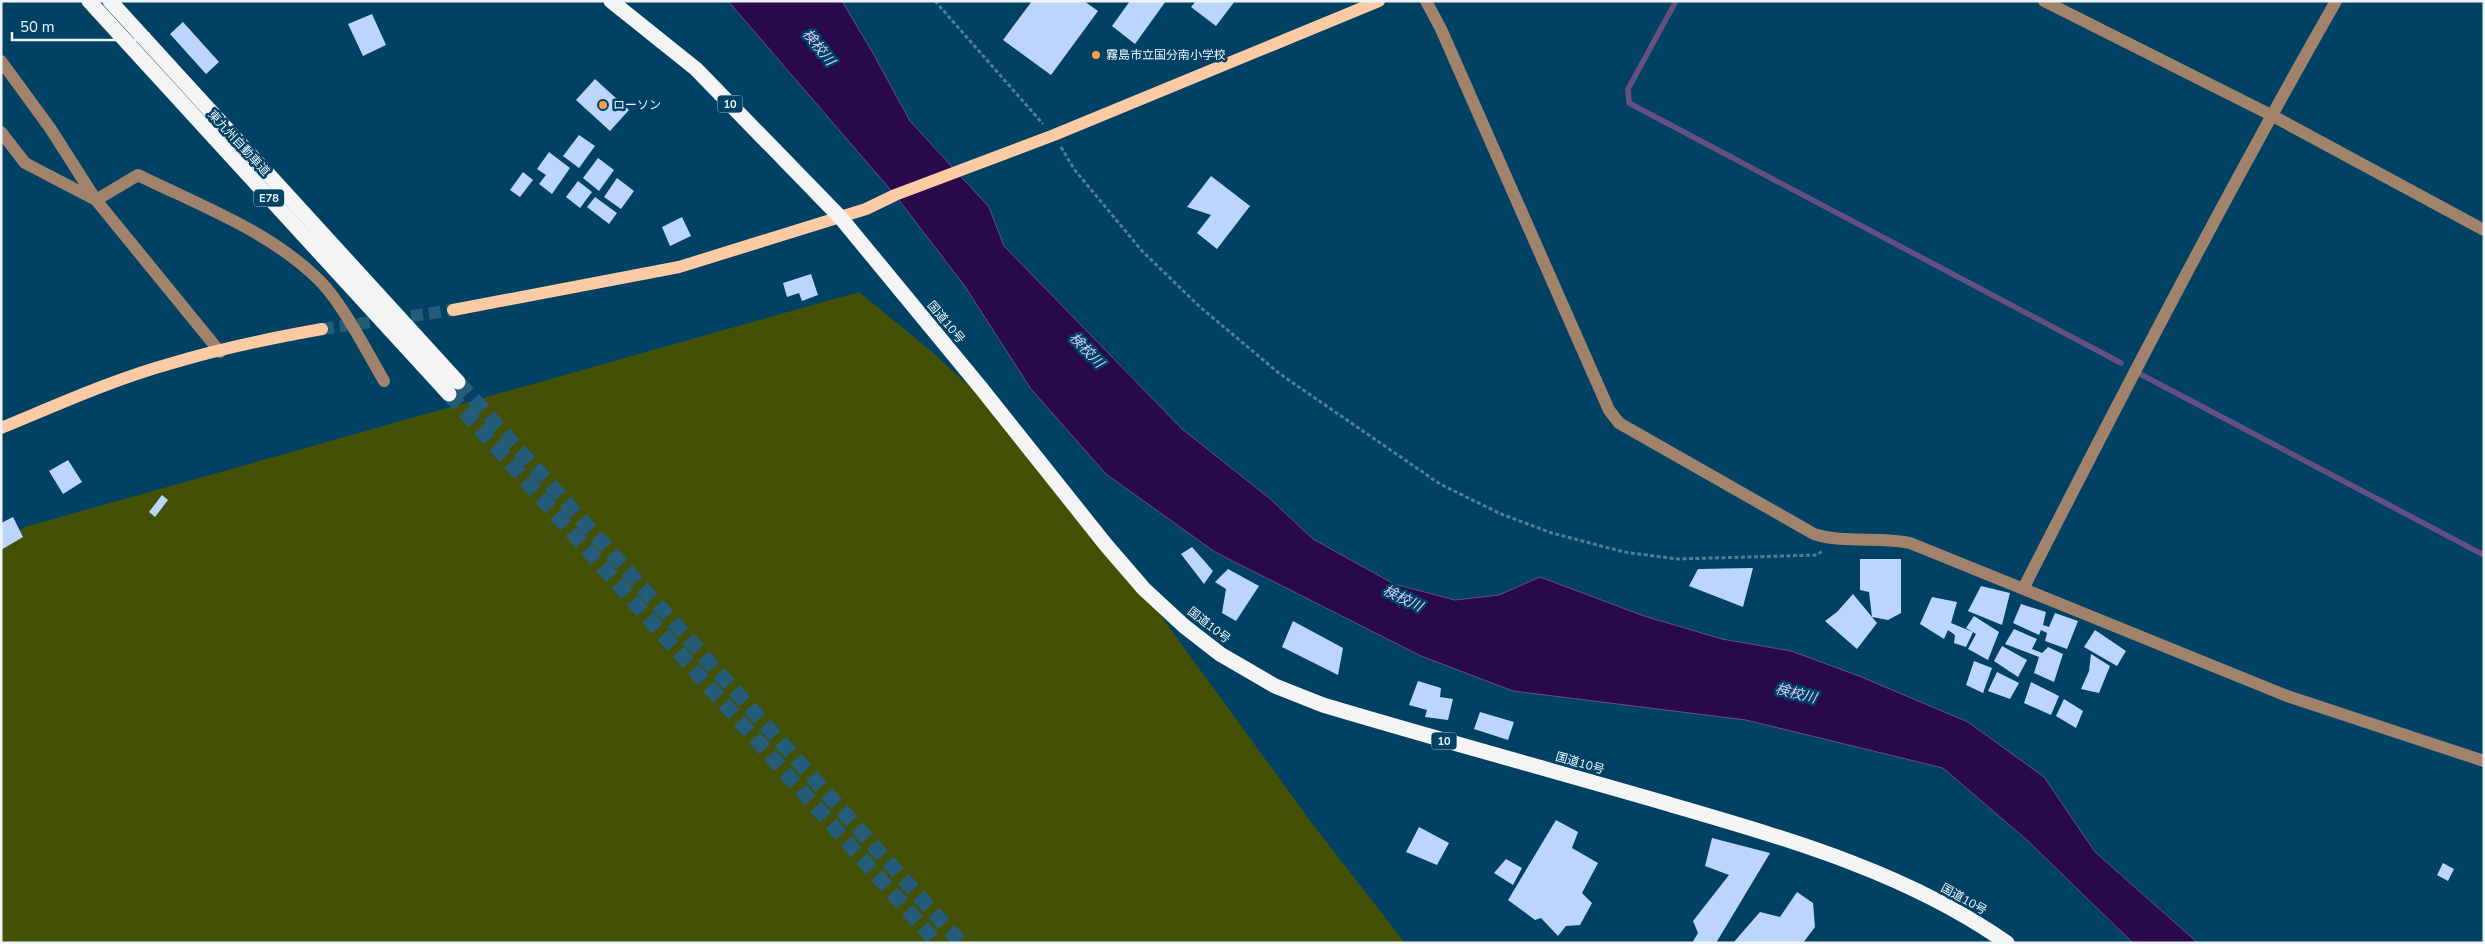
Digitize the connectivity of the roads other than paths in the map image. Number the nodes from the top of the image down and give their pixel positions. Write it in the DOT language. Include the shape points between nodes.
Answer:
graph roads {
  1 [pos="89,1"];
  2 [pos="110,1"];
  3 [pos="610,1"];
  4 [pos="1379,1"];
  5 [pos="1426,1"];
  6 [pos="2044,1"];
  7 [pos="2336,1"];
  8 [pos="1,61"];
  9 [pos="2271,115"];
  10 [pos="1,132"];
  11 [pos="96,200"];
  12 [pos="840,217"];
  13 [pos="2484,230"];
  14 [pos="453,310"];
  15 [pos="322,329"];
  16 [pos="220,352"];
  17 [pos="384,381"];
  18 [pos="1,428"];
  19 [pos="2022,589"];
  20 [pos="2484,762"];
  21 [pos="2007,943"];
  1 -- 2 [label="highway, 東九州自動車道 / E78" via="454,388"];
  3 -- 12 [label="highway, 国道10号 / 10" via="696,69"];
  4 -- 12 [label="main road" via="1054,135"];
  5 -- 19 [label="street" via="1609,410 1620,423 1814,534 1827,538 1894,539 1910,543"];
  6 -- 9 [label="street"];
  7 -- 9 [label="street"];
  8 -- 11 [label="street" via="50,128"];
  9 -- 13 [label="street"];
  9 -- 19 [label="street"];
  10 -- 11 [label="street" via="26,163"];
  11 -- 16 [label="street"];
  11 -- 17 [label="street" via="138,175 267,239 319,280"];
  12 -- 14 [label="main road" via="680,267"];
  12 -- 21 [label="highway, 国道10号 / 10" via="1144,589 1220,654 1275,686 1323,705 1796,841 1914,889 1949,906"];
  15 -- 16 [label="main road"];
  16 -- 18 [label="main road" via="170,364 97,388"];
  19 -- 20 [label="street" via="2287,696"];
}
